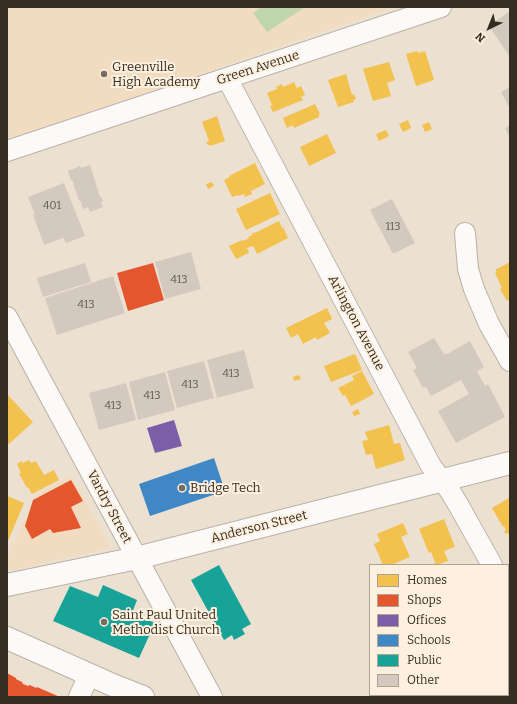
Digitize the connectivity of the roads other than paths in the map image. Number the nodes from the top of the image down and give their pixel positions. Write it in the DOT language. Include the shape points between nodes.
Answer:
graph roads {
  1 [pos="441,7"];
  2 [pos="227,78"];
  3 [pos="7,151"];
  4 [pos="465,233"];
  5 [pos="7,317"];
  6 [pos="510,360"];
  7 [pos="510,463"];
  8 [pos="442,480"];
  9 [pos="137,558"];
  10 [pos="491,564"];
  11 [pos="7,585"];
  12 [pos="7,638"];
  13 [pos="89,675"];
  14 [pos="79,697"];
  15 [pos="143,697"];
  16 [pos="212,697"];
  1 -- 2 [label="street, Green Avenue"];
  2 -- 3 [label="street, Green Avenue"];
  2 -- 8 [label="street, Arlington Avenue" via="431,466"];
  4 -- 6 [label="street" via="468,269 474,289 489,324"];
  5 -- 9 [label="street, Vardry Street"];
  7 -- 8 [label="main road, Anderson Street"];
  8 -- 9 [label="main road, Anderson Street"];
  8 -- 10 [label="street, Arlington Avenue"];
  9 -- 11 [label="main road, Anderson Street"];
  9 -- 16 [label="street, Vardry Street"];
  12 -- 13 [label="main road"];
  13 -- 14 [label="street"];
  13 -- 15 [label="main road"];
}
